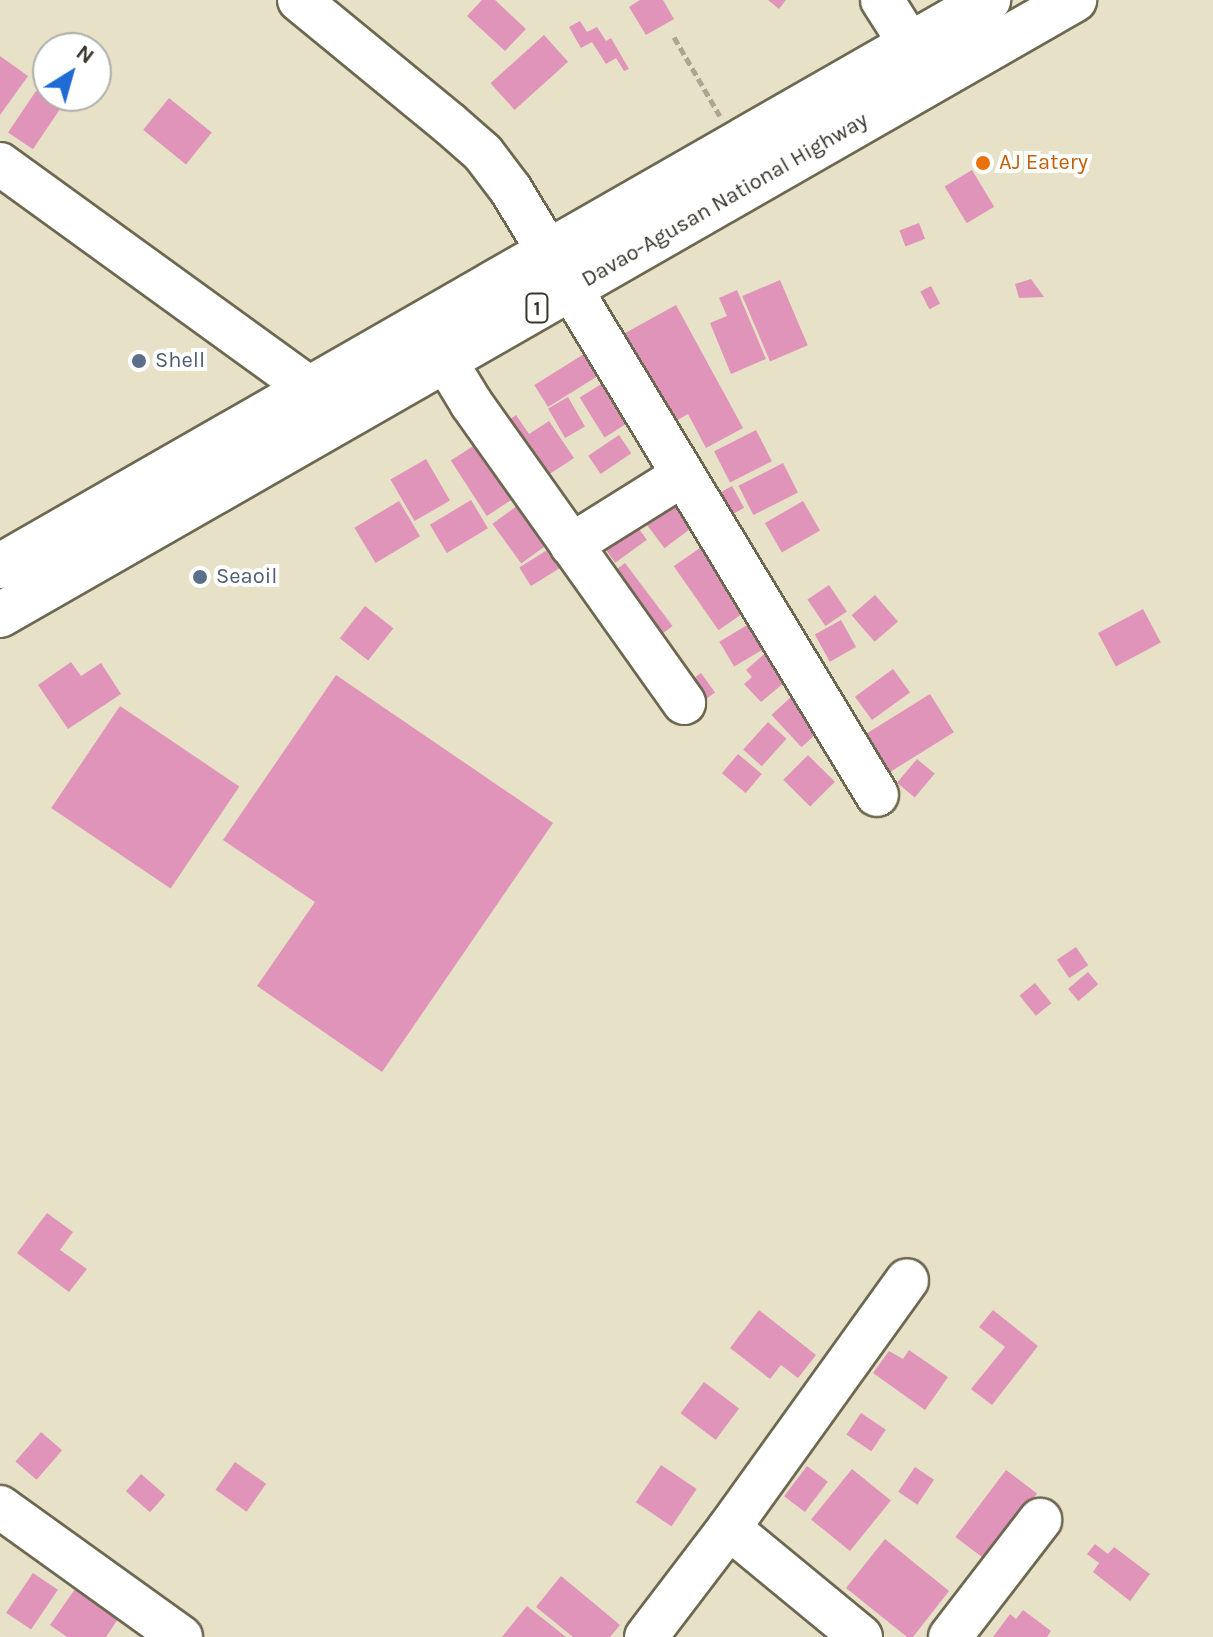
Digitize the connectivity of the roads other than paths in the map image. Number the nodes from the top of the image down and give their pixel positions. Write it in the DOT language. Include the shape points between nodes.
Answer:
graph roads {
  1 [pos="299,0"];
  2 [pos="882,0"];
  3 [pos="988,0"];
  4 [pos="1049,6"];
  5 [pos="910,44"];
  6 [pos="0,164"];
  7 [pos="548,252"];
  8 [pos="571,288"];
  9 [pos="445,360"];
  10 [pos="310,388"];
  11 [pos="332,425"];
  12 [pos="683,475"];
  13 [pos="571,545"];
  14 [pos="0,566"];
  15 [pos="0,615"];
  16 [pos="684,703"];
  17 [pos="877,795"];
  18 [pos="907,1280"];
  19 [pos="0,1507"];
  20 [pos="1040,1520"];
  21 [pos="729,1528"];
  22 [pos="181,1637"];
  23 [pos="646,1637"];
  24 [pos="861,1637"];
  25 [pos="950,1637"];
  1 -- 7 [label="street" via="483,153"];
  2 -- 5 [label="street"];
  3 -- 5 [label="highway, Davao-Agusan National Highway / 1"];
  4 -- 8 [label="highway, Davao-Agusan National Highway / 1"];
  5 -- 7 [label="highway, Davao-Agusan National Highway / 1"];
  6 -- 10 [label="street"];
  7 -- 8 [label="street"];
  7 -- 10 [label="highway, Davao-Agusan National Highway / 1"];
  8 -- 9 [label="highway, Davao-Agusan National Highway / 1"];
  8 -- 12 [label="street"];
  9 -- 11 [label="highway, Davao-Agusan National Highway / 1"];
  9 -- 13 [label="street"];
  10 -- 11 [label="street"];
  10 -- 14 [label="highway, Davao-Agusan National Highway / 1"];
  11 -- 15 [label="highway, Davao-Agusan National Highway / 1"];
  12 -- 13 [label="street"];
  12 -- 17 [label="street"];
  13 -- 16 [label="street"];
  18 -- 21 [label="street"];
  19 -- 22 [label="street"];
  20 -- 25 [label="street"];
  21 -- 23 [label="street"];
  21 -- 24 [label="street"];
}
